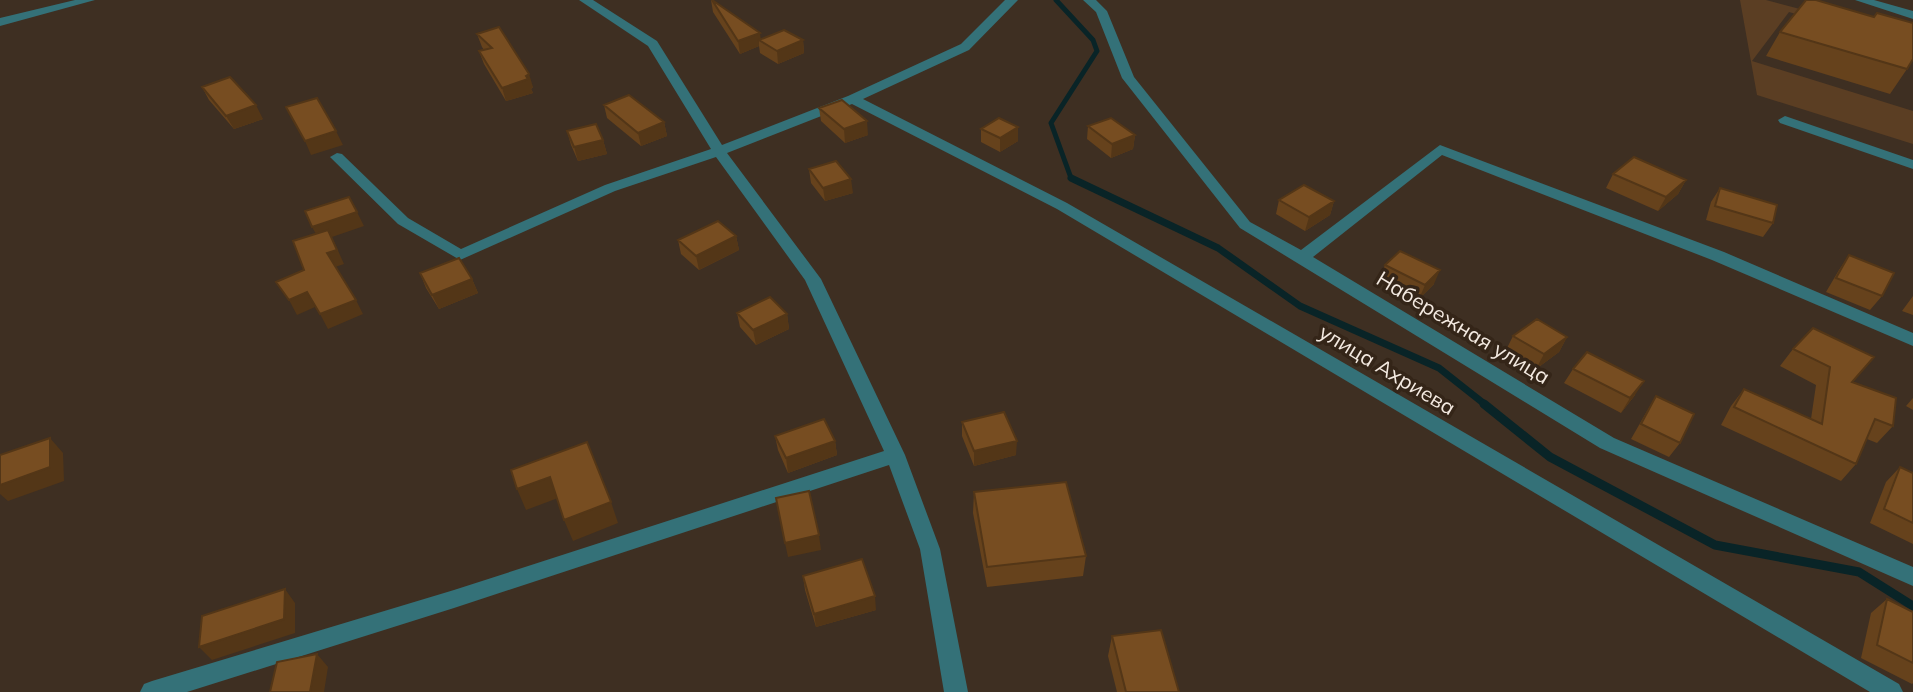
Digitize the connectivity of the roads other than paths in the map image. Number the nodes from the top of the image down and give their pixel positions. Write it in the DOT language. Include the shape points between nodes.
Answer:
graph roads {
  1 [pos="89,0"];
  2 [pos="585,0"];
  3 [pos="1012,0"];
  4 [pos="1089,0"];
  5 [pos="1861,0"];
  6 [pos="1913,15"];
  7 [pos="0,22"];
  8 [pos="853,99"];
  9 [pos="1785,120"];
  10 [pos="719,151"];
  11 [pos="337,157"];
  12 [pos="1913,165"];
  13 [pos="1302,257"];
  14 [pos="1913,340"];
  15 [pos="895,455"];
  16 [pos="1913,577"];
  17 [pos="152,692"];
  18 [pos="956,692"];
  19 [pos="1891,692"];
  1 -- 7 [label="street"];
  2 -- 10 [label="street" via="653,44"];
  3 -- 8 [label="street" via="965,47"];
  4 -- 13 [label="street, Набережная улица" via="1101,11 1128,78 1245,225"];
  5 -- 6 [label="street"];
  8 -- 10 [label="street"];
  8 -- 19 [label="street, улица Ахриева" via="1062,206"];
  9 -- 12 [label="street"];
  10 -- 11 [label="street" via="610,188 460,255 403,221"];
  10 -- 15 [label="street" via="813,279"];
  13 -- 14 [label="street" via="1440,149 1718,256"];
  13 -- 16 [label="street, Набережная улица" via="1607,443"];
  15 -- 17 [label="street"];
  15 -- 18 [label="street" via="930,548"];
}
